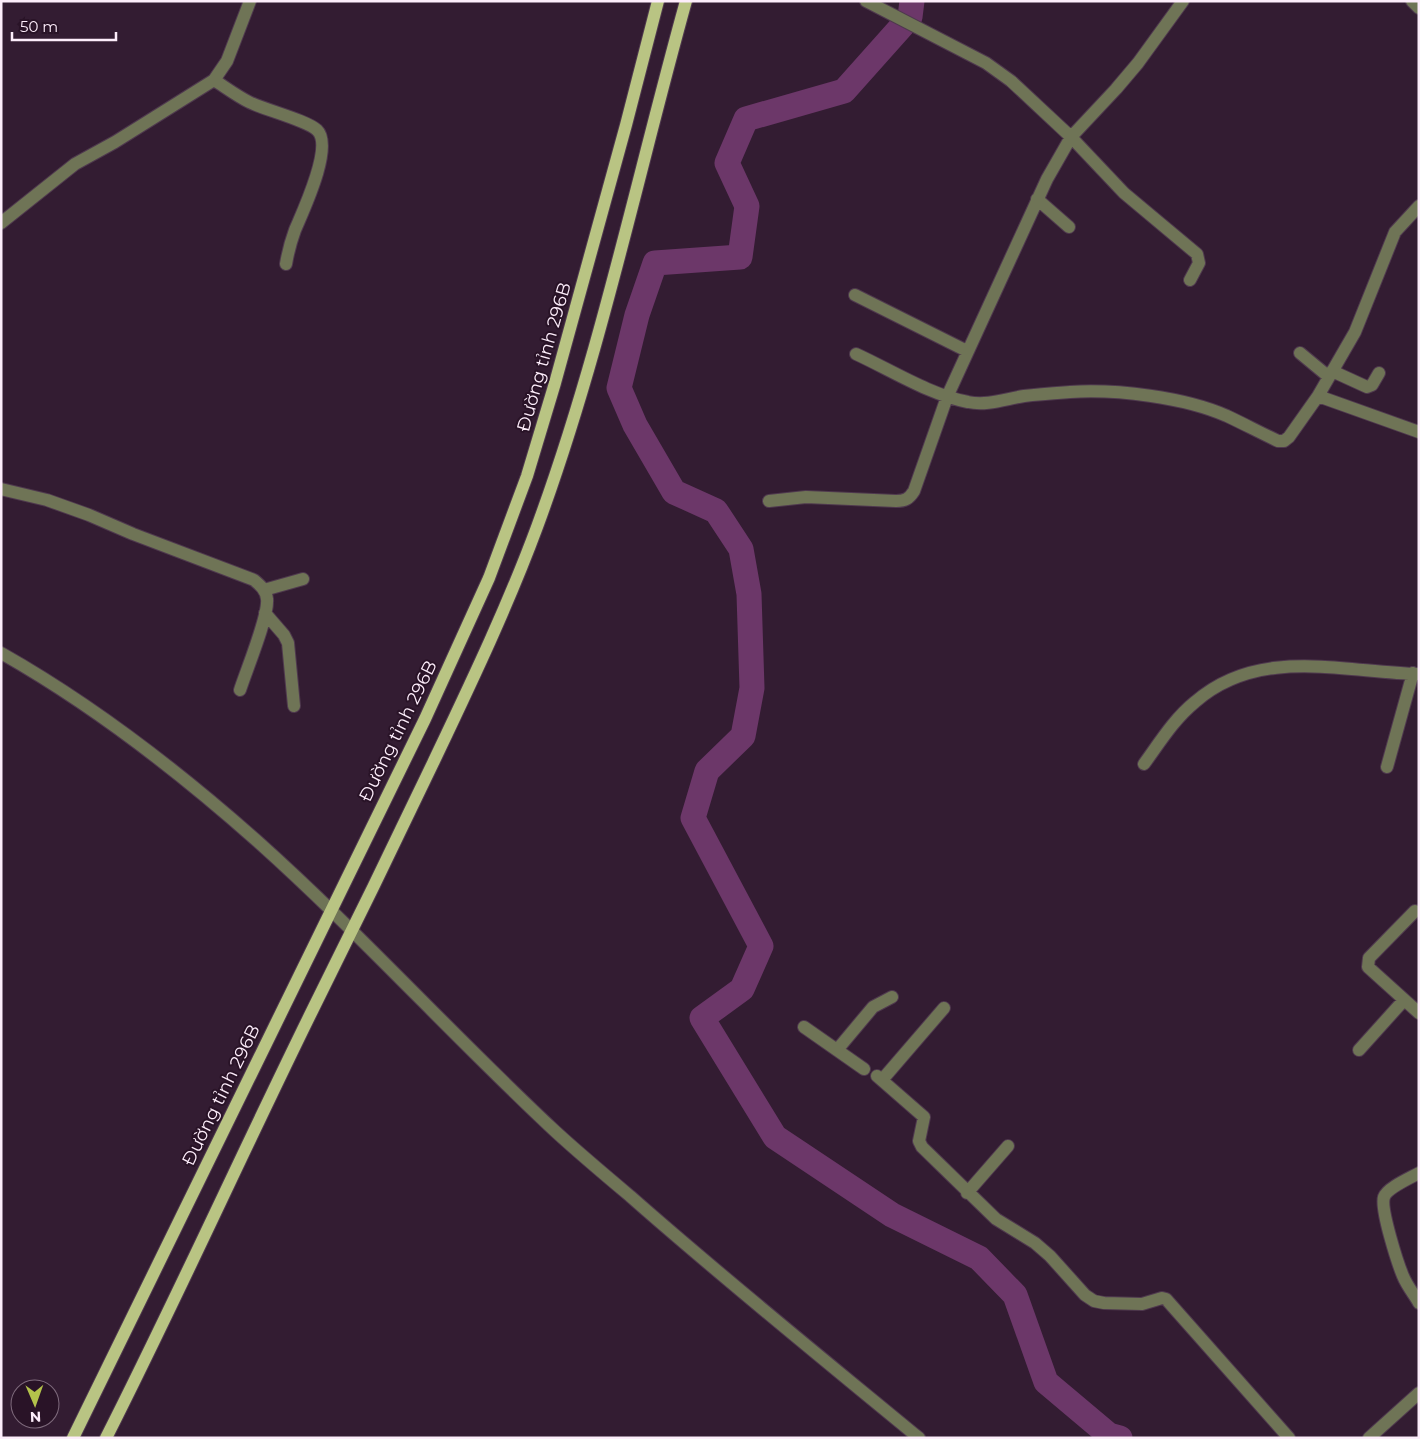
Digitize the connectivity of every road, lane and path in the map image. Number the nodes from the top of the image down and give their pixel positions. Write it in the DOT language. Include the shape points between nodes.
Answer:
graph roads {
  1 [pos="250,1"];
  2 [pos="658,1"];
  3 [pos="686,1"];
  4 [pos="866,1"];
  5 [pos="1183,1"];
  6 [pos="1412,1"];
  7 [pos="1419,8"];
  8 [pos="214,80"];
  9 [pos="1071,137"];
  10 [pos="1037,199"];
  11 [pos="1419,206"];
  12 [pos="1,222"];
  13 [pos="1069,227"];
  14 [pos="286,264"];
  15 [pos="1190,280"];
  16 [pos="855,295"];
  17 [pos="967,351"];
  18 [pos="1300,353"];
  19 [pos="856,354"];
  20 [pos="1330,374"];
  21 [pos="1379,374"];
  22 [pos="947,396"];
  23 [pos="1318,396"];
  24 [pos="1419,432"];
  25 [pos="1,489"];
  26 [pos="769,501"];
  27 [pos="303,579"];
  28 [pos="264,590"];
  29 [pos="265,614"];
  30 [pos="1,653"];
  31 [pos="1416,674"];
  32 [pos="240,690"];
  33 [pos="294,706"];
  34 [pos="1144,764"];
  35 [pos="1387,767"];
  36 [pos="330,911"];
  37 [pos="1415,911"];
  38 [pos="352,931"];
  39 [pos="892,997"];
  40 [pos="1404,1000"];
  41 [pos="944,1008"];
  42 [pos="1419,1013"];
  43 [pos="804,1027"];
  44 [pos="837,1050"];
  45 [pos="1359,1050"];
  46 [pos="864,1069"];
  47 [pos="1008,1146"];
  48 [pos="1419,1173"];
  49 [pos="968,1192"];
  50 [pos="1418,1301"];
  51 [pos="1419,1394"];
  52 [pos="73,1438"];
  53 [pos="106,1438"];
  54 [pos="919,1438"];
  55 [pos="1289,1438"];
  56 [pos="1369,1438"];
  1 -- 8 [label="street" via="226,61"];
  2 -- 36 [label="main road, Đường tỉnh 296B" via="555,384 506,535 425,719"];
  3 -- 38 [label="main road" via="577,406 538,523 486,651"];
  4 -- 9 [label="street" via="986,63 1011,81"];
  5 -- 9 [label="street" via="1116,89"];
  6 -- 7 [label="street"];
  8 -- 12 [label="street" via="75,164"];
  8 -- 14 [label="street" via="249,102 317,130 323,141 309,199 295,230"];
  9 -- 10 [label="street"];
  9 -- 15 [label="street" via="1124,193 1197,254 1199,263"];
  10 -- 13 [label="street"];
  10 -- 17 [label="street"];
  11 -- 20 [label="street" via="1395,232 1354,332"];
  16 -- 17 [label="street"];
  17 -- 22 [label="street"];
  18 -- 20 [label="street"];
  19 -- 22 [label="street"];
  20 -- 21 [label="street" via="1367,387"];
  20 -- 23 [label="street"];
  22 -- 23 [label="street" via="982,404 1071,392 1146,396 1209,410 1284,441"];
  22 -- 26 [label="street" via="914,491 904,501 806,497"];
  23 -- 24 [label="street"];
  25 -- 28 [label="street" via="89,515 254,580"];
  27 -- 28 [label="street"];
  28 -- 29 [label="street" via="267,599"];
  29 -- 32 [label="street"];
  29 -- 33 [label="street" via="288,643"];
  30 -- 36 [label="street" via="125,733 256,840"];
  31 -- 34 [label="street" via="1306,665 1280,666 1244,674 1195,701"];
  31 -- 35 [label="street"];
  36 -- 38 [label="street"];
  36 -- 52 [label="main road, Đường tỉnh 296B"];
  37 -- 40 [label="street" via="1369,958 1368,967"];
  38 -- 53 [label="main road"];
  38 -- 54 [label="street" via="558,1134 723,1278"];
  39 -- 44 [label="street" via="873,1007"];
  40 -- 42 [label="street"];
  40 -- 45 [label="street"];
  41 -- 49 [label="street" via="880,1078 922,1113 925,1122 919,1141 922,1147"];
  43 -- 44 [label="street"];
  44 -- 46 [label="street"];
  47 -- 49 [label="street"];
  48 -- 50 [label="street" via="1384,1196 1396,1259"];
  49 -- 55 [label="street" via="996,1219 1034,1242 1094,1301 1142,1304 1162,1298 1171,1303"];
  51 -- 56 [label="street"];
}
